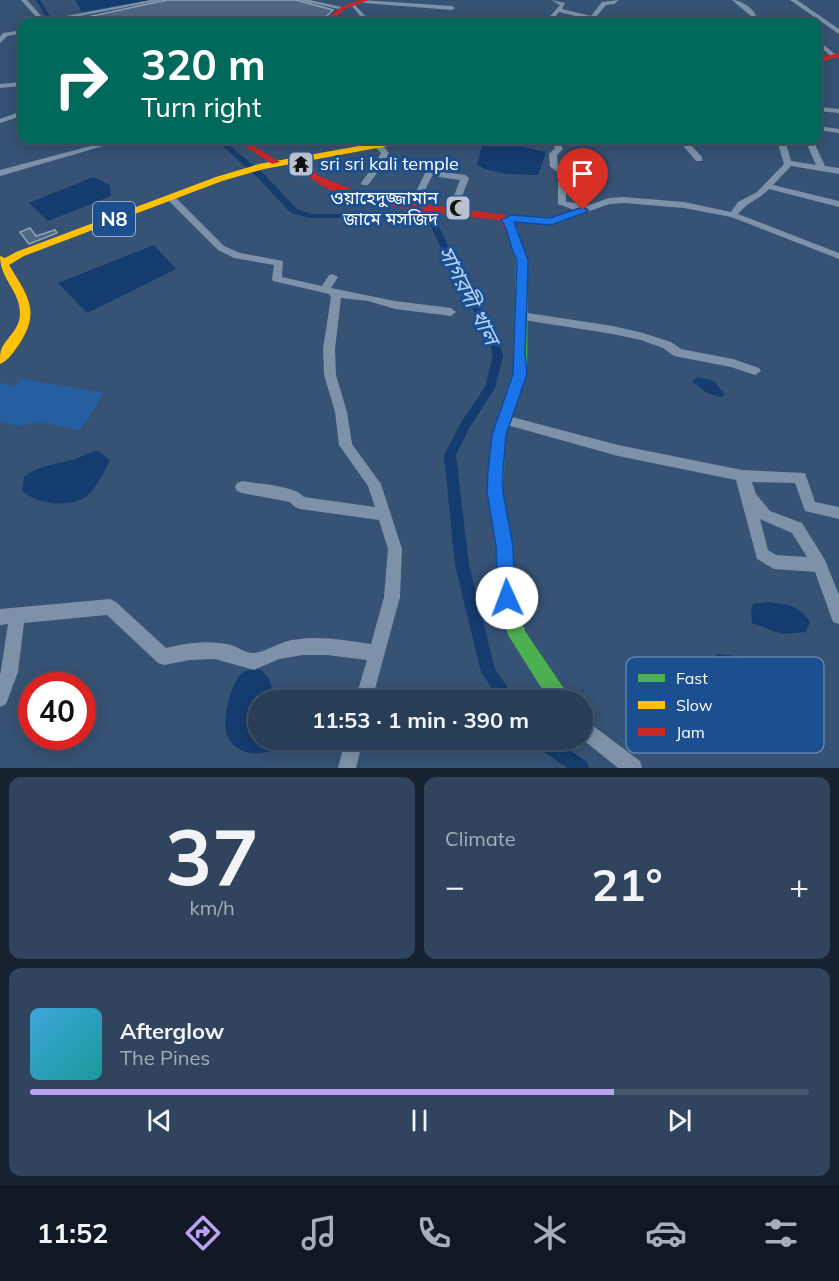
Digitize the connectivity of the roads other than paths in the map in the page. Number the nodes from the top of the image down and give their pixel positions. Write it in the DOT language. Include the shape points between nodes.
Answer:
graph roads {
  1 [pos="24,0"];
  2 [pos="160,0"];
  3 [pos="301,0"];
  4 [pos="554,0"];
  5 [pos="616,0"];
  6 [pos="735,0"];
  7 [pos="793,0"];
  8 [pos="356,4"];
  9 [pos="452,8"];
  10 [pos="558,10"];
  11 [pos="64,17"];
  12 [pos="40,18"];
  13 [pos="333,18"];
  14 [pos="365,18"];
  15 [pos="551,18"];
  16 [pos="592,18"];
  17 [pos="755,18"];
  18 [pos="818,18"];
  19 [pos="824,22"];
  20 [pos="839,22"];
  21 [pos="839,32"];
  22 [pos="17,33"];
  23 [pos="1,39"];
  24 [pos="18,84"];
  25 [pos="0,86"];
  26 [pos="822,109"];
  27 [pos="839,111"];
  28 [pos="18,115"];
  29 [pos="0,121"];
  30 [pos="822,129"];
  31 [pos="839,131"];
  32 [pos="105,144"];
  33 [pos="241,144"];
  34 [pos="377,144"];
  35 [pos="556,144"];
  36 [pos="686,144"];
  37 [pos="782,144"];
  38 [pos="811,144"];
  39 [pos="305,158"];
  40 [pos="699,159"];
  41 [pos="788,163"];
  42 [pos="821,167"];
  43 [pos="256,168"];
  44 [pos="839,171"];
  45 [pos="0,173"];
  46 [pos="227,177"];
  47 [pos="365,183"];
  48 [pos="768,186"];
  49 [pos="172,200"];
  50 [pos="414,204"];
  51 [pos="839,204"];
  52 [pos="453,211"];
  53 [pos="580,211"];
  54 [pos="733,214"];
  55 [pos="506,220"];
  56 [pos="839,256"];
  57 [pos="1,262"];
  58 [pos="333,278"];
  59 [pos="329,292"];
  60 [pos="451,312"];
  61 [pos="521,316"];
  62 [pos="0,359"];
  63 [pos="755,371"];
  64 [pos="504,420"];
  65 [pos="743,480"];
  66 [pos="242,487"];
  67 [pos="839,513"];
  68 [pos="384,515"];
  69 [pos="820,565"];
  70 [pos="839,616"];
  71 [pos="8,617"];
  72 [pos="375,653"];
  73 [pos="366,690"];
  74 [pos="553,690"];
  75 [pos="0,698"];
  76 [pos="593,737"];
  77 [pos="352,750"];
  78 [pos="347,768"];
  79 [pos="633,768"];
  1 -- 12 [label="street"];
  2 -- 11 [label="street"];
  3 -- 8 [label="street"];
  4 -- 10 [label="street" via="562,3"];
  5 -- 16 [label="street" via="604,3"];
  6 -- 17 [label="street"];
  7 -- 18 [label="street"];
  8 -- 9 [label="street"];
  8 -- 13 [label="main road"];
  8 -- 14 [label="street"];
  10 -- 15 [label="street"];
  10 -- 16 [label="street"];
  19 -- 20 [label="street"];
  19 -- 21 [label="street"];
  22 -- 23 [label="street" via="4,34"];
  24 -- 25 [label="street"];
  26 -- 27 [label="street"];
  28 -- 29 [label="street"];
  30 -- 31 [label="street"];
  32 -- 45 [label="street"];
  33 -- 43 [label="main road"];
  34 -- 39 [label="main road, N8"];
  34 -- 47 [label="street" via="385,153"];
  35 -- 53 [label="street" via="559,149 553,154 554,167 562,171 562,204 573,205"];
  36 -- 40 [label="street"];
  37 -- 41 [label="street"];
  38 -- 42 [label="street"];
  39 -- 43 [label="main road, N8"];
  39 -- 50 [label="main road" via="310,173 336,188"];
  41 -- 42 [label="street"];
  41 -- 48 [label="street"];
  42 -- 44 [label="street"];
  43 -- 46 [label="main road, N8"];
  46 -- 49 [label="main road, N8"];
  46 -- 57 [label="main road, N8"];
  48 -- 51 [label="street"];
  48 -- 54 [label="street"];
  49 -- 57 [label="main road, N8"];
  49 -- 59 [label="street" via="221,248 237,256 279,263 278,279"];
  50 -- 52 [label="main road"];
  50 -- 52 [label="street" via="429,173 465,178"];
  52 -- 55 [label="main road"];
  53 -- 54 [label="street" via="624,200"];
  53 -- 55 [label="street" via="551,221"];
  54 -- 56 [label="street"];
  55 -- 61 [label="main road" via="522,260"];
  57 -- 62 [label="main road" via="20,294 27,317 24,328"];
  58 -- 59 [label="street"];
  59 -- 60 [label="street"];
  59 -- 68 [label="street" via="336,297 330,375 346,445 374,484"];
  61 -- 63 [label="street" via="643,336 678,353"];
  61 -- 64 [label="main road" via="520,374"];
  64 -- 65 [label="street" via="629,455 734,473"];
  64 -- 74 [label="main road" via="499,435 495,492 505,546 507,598 517,635"];
  65 -- 67 [label="street" via="800,477 810,507"];
  65 -- 69 [label="street" via="765,515 797,528"];
  65 -- 69 [label="street" via="762,554 774,562"];
  66 -- 68 [label="street" via="288,495 300,503"];
  68 -- 72 [label="street" via="395,549 392,597"];
  69 -- 70 [label="street"];
  71 -- 72 [label="street" via="110,607 164,657 213,650 248,661 265,660 278,651 325,645"];
  71 -- 75 [label="street" via="10,672"];
  72 -- 73 [label="street"];
  76 -- 79 [label="street"];
  77 -- 78 [label="street"];
}
